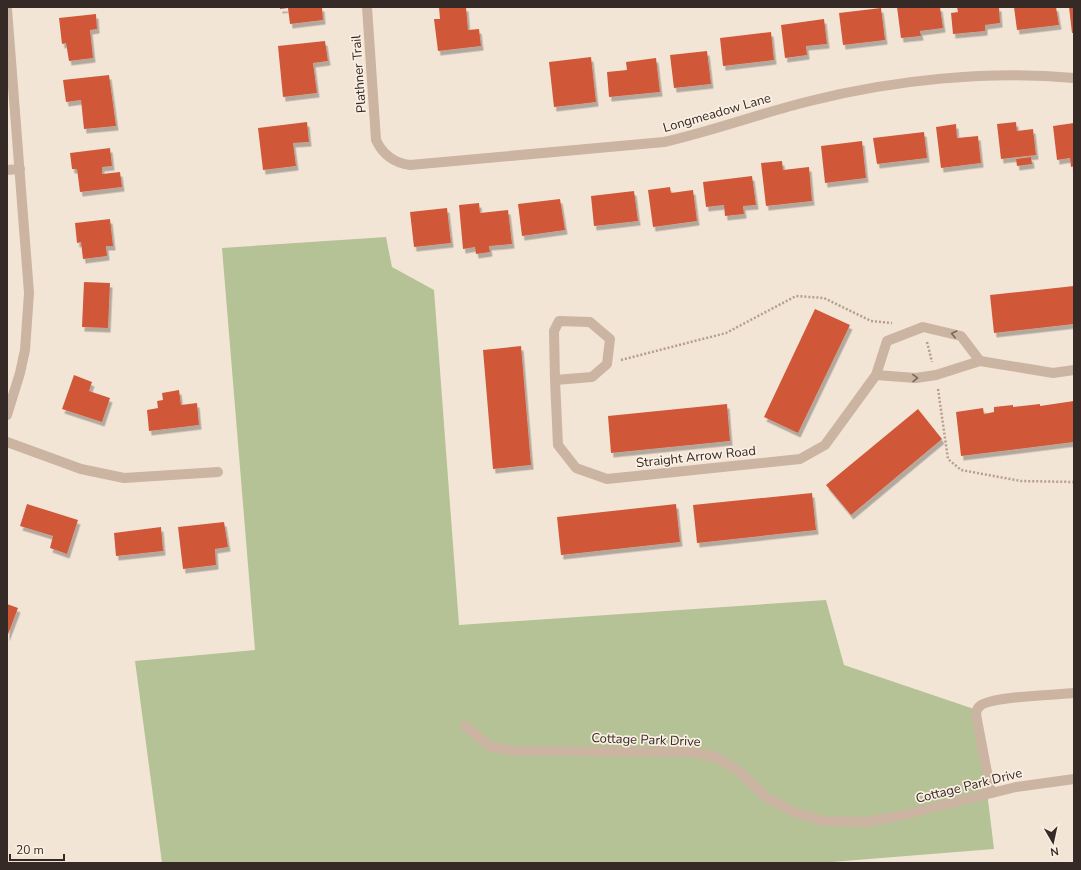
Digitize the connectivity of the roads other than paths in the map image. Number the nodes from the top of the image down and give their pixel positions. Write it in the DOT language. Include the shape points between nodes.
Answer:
graph roads {
  1 [pos="367,7"];
  2 [pos="7,9"];
  3 [pos="1074,78"];
  4 [pos="376,140"];
  5 [pos="20,169"];
  6 [pos="7,170"];
  7 [pos="980,361"];
  8 [pos="1074,370"];
  9 [pos="876,375"];
  10 [pos="555,380"];
  11 [pos="7,415"];
  12 [pos="7,442"];
  13 [pos="218,472"];
  14 [pos="1074,693"];
  15 [pos="465,726"];
  16 [pos="1074,779"];
  17 [pos="991,794"];
  1 -- 4 [label="street, Plathner Trail"];
  2 -- 5 [label="street"];
  3 -- 4 [label="street, Longmeadow Lane" via="993,76 930,80 869,88 810,101 688,137 602,148 410,165 387,156"];
  5 -- 6 [label="street"];
  5 -- 11 [label="street" via="29,316 20,373"];
  7 -- 8 [label="street" via="1053,373"];
  9 -- 7 [label="street, one-way" via="916,378 936,375"];
  7 -- 9 [label="street, Straight Arrow Road, one-way" via="961,336 923,327 887,341"];
  9 -- 10 [label="street, Straight Arrow Road" via="825,445 800,459 607,479 576,468 558,446"];
  10 -- 10 [label="street, Straight Arrow Road" via="592,377 607,364 610,339 590,322 559,321 554,331"];
  12 -- 13 [label="street" via="88,471 124,478"];
  14 -- 17 [label="street" via="992,700 978,707 977,720"];
  15 -- 17 [label="street, Cottage Park Drive" via="491,747 513,751 692,752 716,757 740,772 767,798 794,812 823,821 864,822"];
  16 -- 17 [label="street, Cottage Park Drive" via="1016,787"];
}
